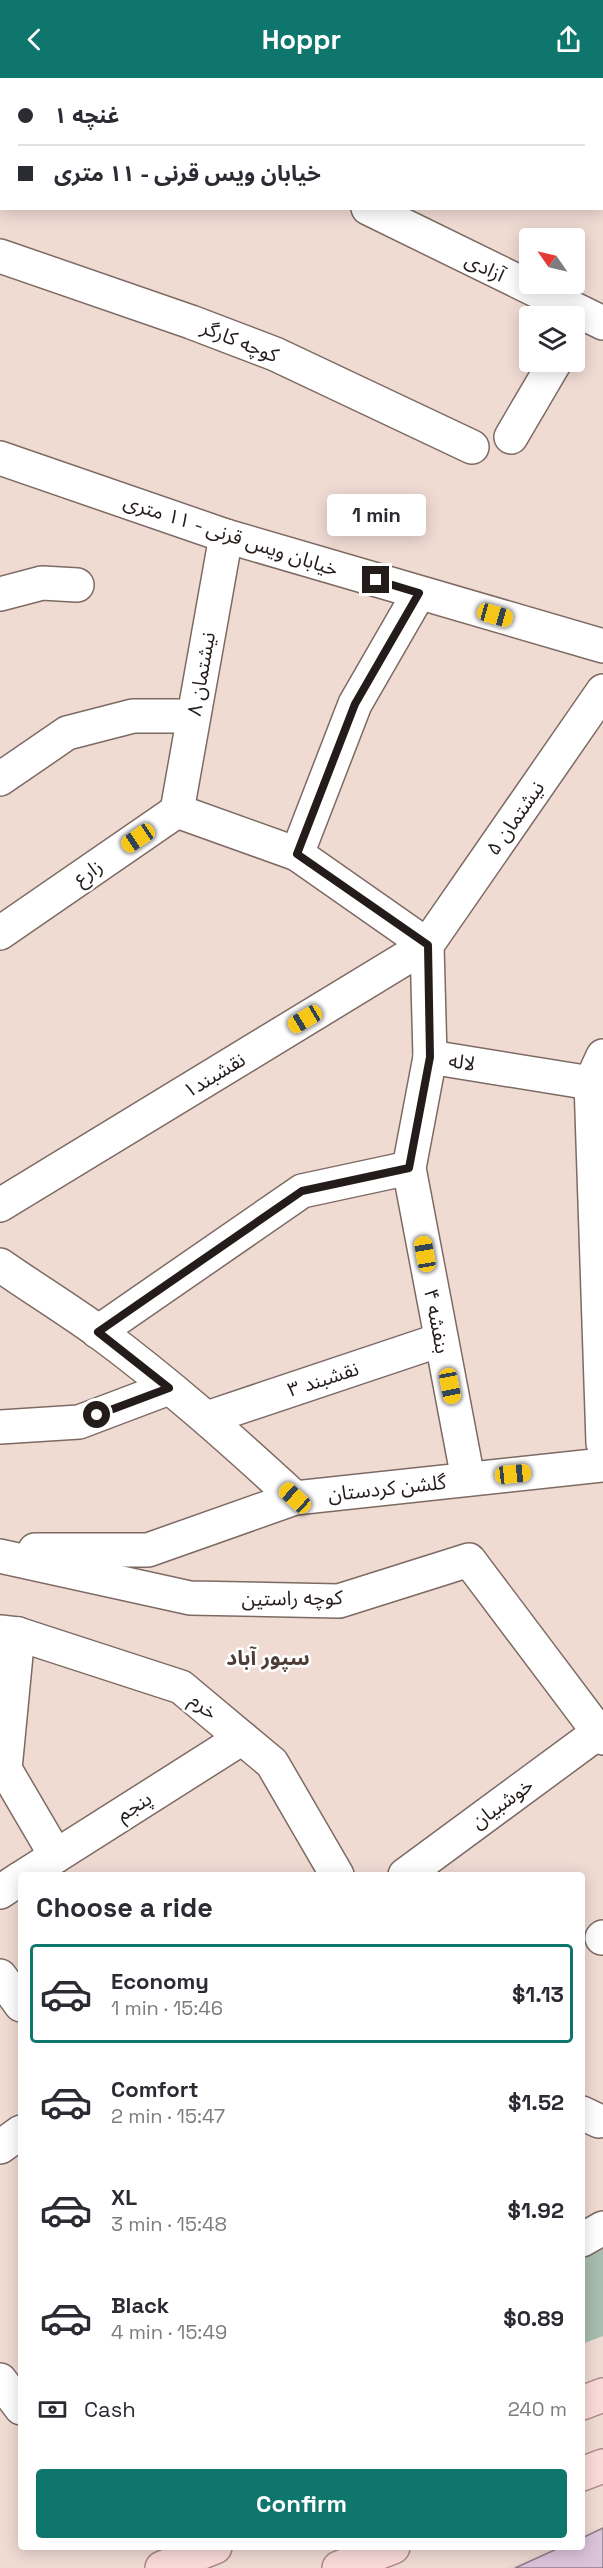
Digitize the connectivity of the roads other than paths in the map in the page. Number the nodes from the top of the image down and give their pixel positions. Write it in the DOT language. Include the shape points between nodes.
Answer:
graph roads {
  1 [pos="372,210"];
  2 [pos="0,256"];
  3 [pos="587,322"];
  4 [pos="549,372"];
  5 [pos="511,437"];
  6 [pos="471,447"];
  7 [pos="0,458"];
  8 [pos="226,536"];
  9 [pos="76,585"];
  10 [pos="419,593"];
  11 [pos="0,594"];
  12 [pos="603,646"];
  13 [pos="603,691"];
  14 [pos="194,716"];
  15 [pos="0,779"];
  16 [pos="177,811"];
  17 [pos="297,854"];
  18 [pos="0,933"];
  19 [pos="428,945"];
  20 [pos="430,1057"];
  21 [pos="599,1074"];
  22 [pos="409,1168"];
  23 [pos="0,1205"];
  24 [pos="0,1265"];
  25 [pos="98,1332"];
  26 [pos="440,1340"];
  27 [pos="169,1388"];
  28 [pos="207,1418"];
  29 [pos="0,1427"];
  30 [pos="603,1443"];
  31 [pos="603,1465"];
  32 [pos="468,1479"];
  33 [pos="295,1498"];
  34 [pos="0,1551"];
  35 [pos="0,1556"];
  36 [pos="9,1633"];
  37 [pos="601,1735"];
  38 [pos="242,1737"];
  39 [pos="3,1771"];
  40 [pos="56,1856"];
  41 [pos="31,1872"];
  42 [pos="335,1872"];
  43 [pos="409,1872"];
  44 [pos="18,1880"];
  45 [pos="0,1892"];
  46 [pos="0,1976"];
  47 [pos="18,2001"];
  48 [pos="18,2134"];
  49 [pos="0,2147"];
  50 [pos="603,2228"];
  51 [pos="585,2238"];
  52 [pos="6,2379"];
  53 [pos="603,2395"];
  54 [pos="18,2402"];
  55 [pos="585,2402"];
  56 [pos="603,2466"];
  57 [pos="585,2473"];
  58 [pos="207,2550"];
  59 [pos="385,2550"];
  60 [pos="162,2568"];
  61 [pos="339,2568"];
  1 -- 3 [label="street, آزادی"];
  2 -- 6 [label="street, کوچه کارگر" via="275,354"];
  4 -- 5 [label="street"];
  7 -- 8 [label="street, خیابان ویس قرنی - ۱۱ متری"];
  8 -- 10 [label="street, خیابان ویس قرنی - ۱۱ متری"];
  8 -- 14 [label="street, نیشتمان ۸"];
  9 -- 11 [label="street" via="42,583"];
  10 -- 12 [label="street, خیابان ویس قرنی - ۱۱ متری"];
  10 -- 17 [label="street" via="355,704"];
  13 -- 19 [label="street, نیشتمان ۵"];
  14 -- 15 [label="street" via="133,716 67,733"];
  14 -- 16 [label="street, نیشتمان ۸"];
  16 -- 17 [label="street"];
  16 -- 18 [label="street, زارع"];
  17 -- 19 [label="street"];
  19 -- 20 [label="street, لاله"];
  19 -- 23 [label="street, نقشبند۱"];
  20 -- 21 [label="street, لاله"];
  20 -- 22 [label="street, بنفشه ۴"];
  21 -- 30 [label="street"];
  22 -- 25 [label="street" via="302,1191"];
  22 -- 26 [label="street, بنفشه ۴"];
  24 -- 25 [label="street"];
  25 -- 27 [label="street"];
  26 -- 28 [label="street, نقشبند ۳"];
  26 -- 32 [label="street, بنفشه ۴"];
  27 -- 28 [label="street"];
  27 -- 29 [label="street" via="79,1422"];
  28 -- 33 [label="street"];
  31 -- 32 [label="street, گلشن کردستان"];
  32 -- 33 [label="street, گلشن کردستان"];
  33 -- 34 [label="street, گلشن کردستان" via="148,1550"];
  35 -- 37 [label="street, کوچه راستین" via="190,1598 339,1601 470,1560"];
  36 -- 38 [label="street, خرم" via="181,1687"];
  36 -- 39 [label="street"];
  37 -- 43 [label="street, خوشبیان"];
  38 -- 40 [label="street, پنجم"];
  38 -- 42 [label="street, خرم" via="272,1763"];
  39 -- 40 [label="street"];
  40 -- 41 [label="street, پنجم"];
  44 -- 45 [label="street"];
  46 -- 47 [label="street"];
  48 -- 49 [label="street"];
  50 -- 51 [label="street"];
  52 -- 54 [label="street"];
  53 -- 55 [label="main road"];
  56 -- 57 [label="main road"];
  58 -- 60 [label="main road"];
  59 -- 61 [label="main road"];
}
